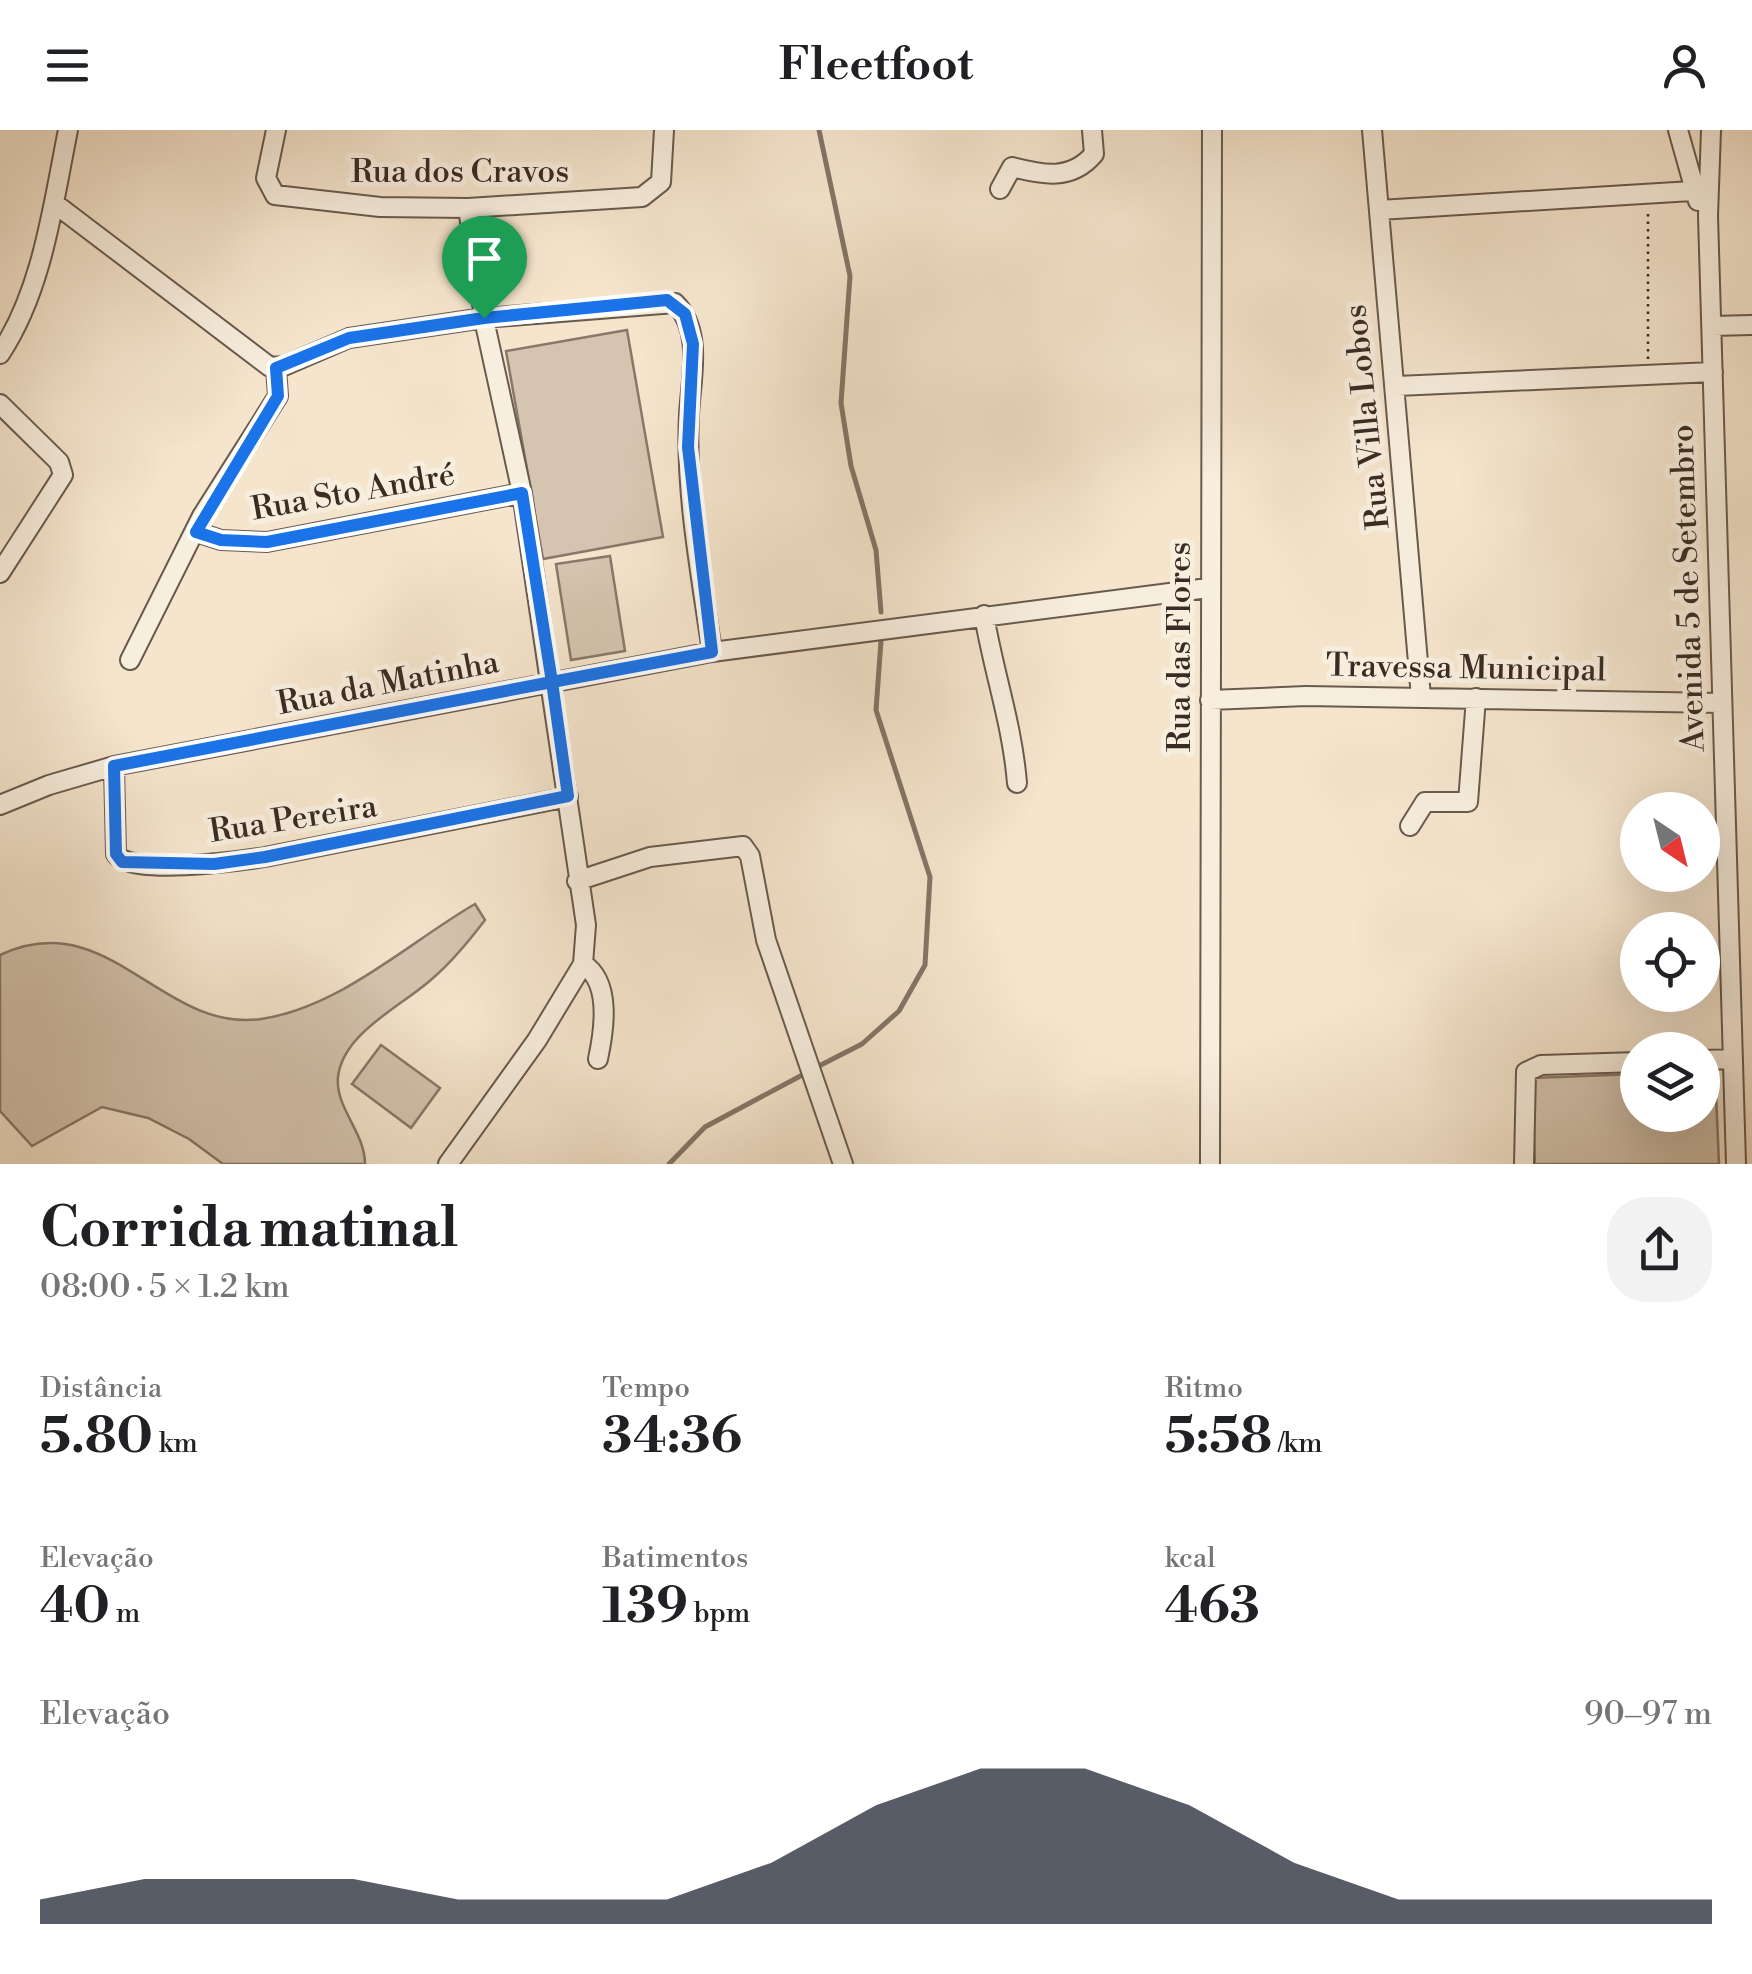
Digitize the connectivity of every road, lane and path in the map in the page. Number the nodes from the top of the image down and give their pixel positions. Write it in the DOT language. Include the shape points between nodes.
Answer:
graph roads {
  1 [pos="68,130"];
  2 [pos="276,130"];
  3 [pos="664,130"];
  4 [pos="1092,130"];
  5 [pos="1212,130"];
  6 [pos="1372,130"];
  7 [pos="1678,130"];
  8 [pos="1711,130"];
  9 [pos="1000,189"];
  10 [pos="1692,191"];
  11 [pos="1648,195"];
  12 [pos="54,203"];
  13 [pos="468,208"];
  14 [pos="1378,210"];
  15 [pos="1708,216"];
  16 [pos="484,318"];
  17 [pos="1752,325"];
  18 [pos="1712,326"];
  19 [pos="0,354"];
  20 [pos="276,368"];
  21 [pos="1713,372"];
  22 [pos="1648,374"];
  23 [pos="1397,386"];
  24 [pos="0,404"];
  25 [pos="522,493"];
  26 [pos="196,532"];
  27 [pos="0,573"];
  28 [pos="1208,588"];
  29 [pos="984,616"];
  30 [pos="712,652"];
  31 [pos="130,660"];
  32 [pos="552,682"];
  33 [pos="1420,698"];
  34 [pos="1476,698"];
  35 [pos="1210,700"];
  36 [pos="1722,703"];
  37 [pos="114,766"];
  38 [pos="1017,783"];
  39 [pos="568,796"];
  40 [pos="0,806"];
  41 [pos="1410,826"];
  42 [pos="577,881"];
  43 [pos="583,964"];
  44 [pos="598,1059"];
  45 [pos="1720,1060"];
  46 [pos="1733,1060"];
  47 [pos="1620,1063"];
  48 [pos="448,1164"];
  49 [pos="843,1164"];
  50 [pos="1210,1164"];
  51 [pos="1524,1164"];
  52 [pos="1736,1164"];
  1 -- 12 [label="street"];
  2 -- 13 [label="street, Rua dos Cravos" via="269,186 285,198"];
  3 -- 13 [label="street, Rua dos Cravos" via="664,170 655,191 630,199"];
  4 -- 9 [label="street" via="1094,154 1082,168 1049,176 1012,167"];
  5 -- 28 [label="street, Rua das Flores"];
  6 -- 14 [label="street, Rua Villa Lobos"];
  7 -- 10 [label="street"];
  8 -- 15 [label="street, Avenida 5 de Setembro"];
  10 -- 11 [label="street"];
  10 -- 15 [label="street"];
  11 -- 14 [label="street"];
  11 -- 22 [label="path"];
  12 -- 19 [label="street" via="26,303"];
  12 -- 20 [label="street"];
  13 -- 16 [label="street"];
  14 -- 23 [label="street, Rua Villa Lobos"];
  15 -- 18 [label="street, Avenida 5 de Setembro"];
  16 -- 20 [label="street" via="349,338"];
  16 -- 25 [label="street"];
  16 -- 30 [label="street" via="675,303 688,319 688,447"];
  17 -- 18 [label="street"];
  18 -- 21 [label="street, Avenida 5 de Setembro"];
  20 -- 26 [label="street" via="278,396"];
  21 -- 22 [label="street"];
  21 -- 36 [label="street, Avenida 5 de Setembro"];
  22 -- 23 [label="street"];
  23 -- 33 [label="street, Rua Villa Lobos"];
  24 -- 27 [label="street" via="59,462 63,475"];
  25 -- 26 [label="street, Rua Sto André" via="267,542"];
  25 -- 32 [label="street"];
  26 -- 31 [label="street"];
  28 -- 29 [label="street, Rua da Matinha"];
  28 -- 35 [label="street, Rua das Flores"];
  29 -- 30 [label="street, Rua da Matinha"];
  29 -- 38 [label="street" via="1012,726"];
  30 -- 32 [label="street, Rua da Matinha"];
  32 -- 37 [label="street, Rua da Matinha"];
  32 -- 39 [label="street"];
  33 -- 34 [label="street, Travessa Municipal"];
  33 -- 35 [label="street, Travessa Municipal"];
  34 -- 36 [label="street, Travessa Municipal"];
  34 -- 41 [label="street" via="1468,802 1425,802"];
  35 -- 50 [label="street, Rua das Flores"];
  36 -- 46 [label="street, Avenida 5 de Setembro"];
  37 -- 39 [label="street, Rua Pereira" via="116,854 129,864 265,857"];
  37 -- 40 [label="street, Rua da Matinha"];
  39 -- 42 [label="street"];
  42 -- 43 [label="street" via="586,925"];
  42 -- 49 [label="street" via="650,857 737,843 750,856 766,940"];
  43 -- 44 [label="street" via="592,969 604,1005"];
  43 -- 48 [label="street" via="538,1040"];
  45 -- 46 [label="street"];
  46 -- 52 [label="street, Avenida 5 de Setembro"];
  47 -- 51 [label="street" via="1541,1065 1526,1072"];
}
